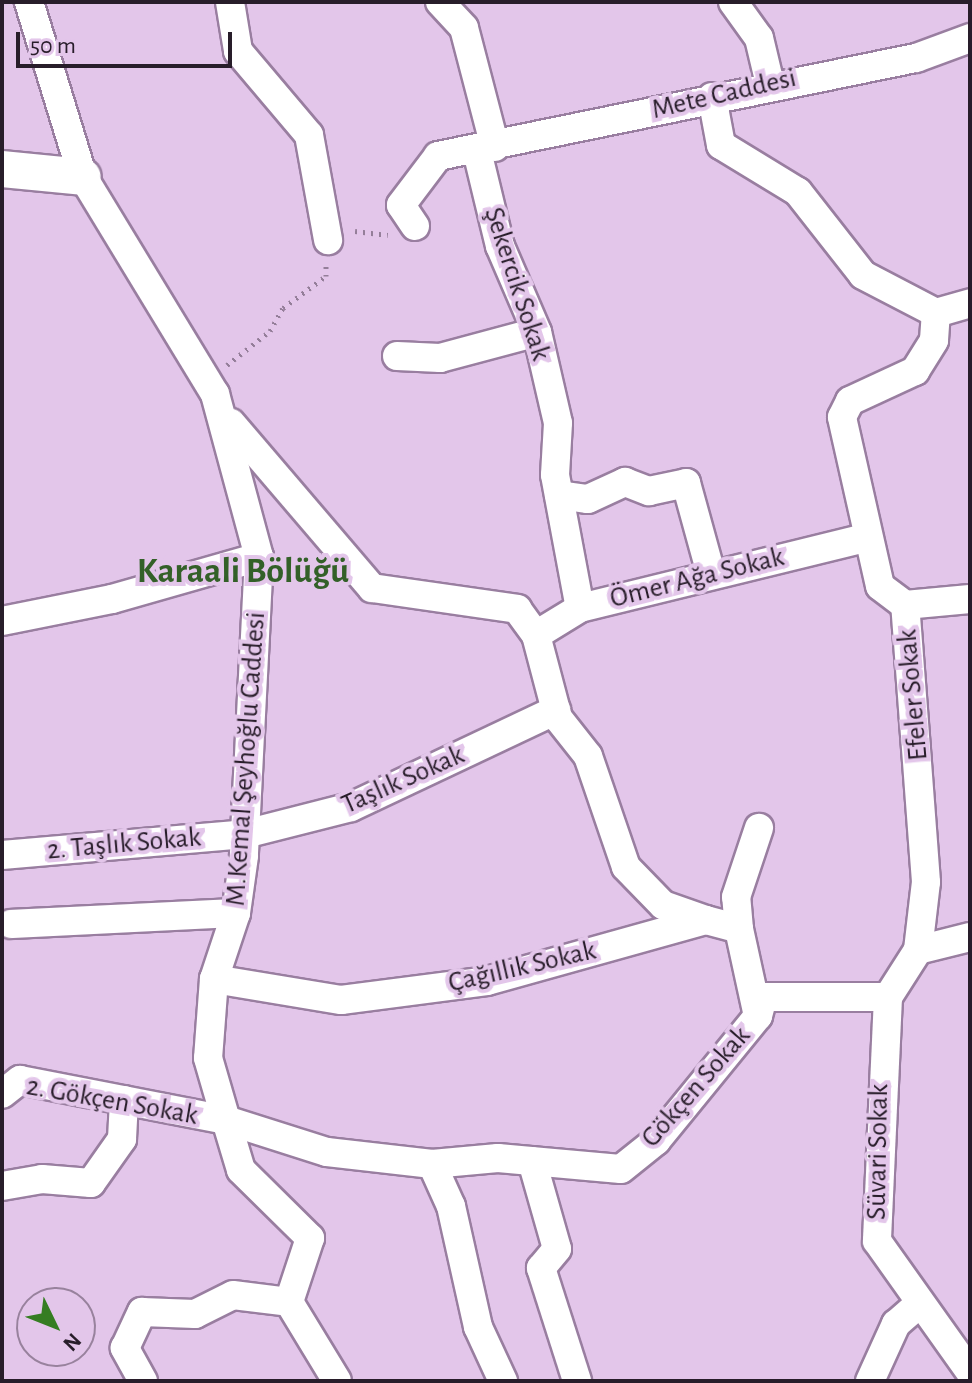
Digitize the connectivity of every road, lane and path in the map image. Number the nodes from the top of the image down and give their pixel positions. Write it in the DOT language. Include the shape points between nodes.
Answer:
graph roads {
  1 [pos="29,2"];
  2 [pos="230,2"];
  3 [pos="440,2"];
  4 [pos="733,2"];
  5 [pos="970,38"];
  6 [pos="770,84"];
  7 [pos="712,97"];
  8 [pos="486,149"];
  9 [pos="2,169"];
  10 [pos="83,177"];
  11 [pos="415,226"];
  12 [pos="328,240"];
  13 [pos="970,303"];
  14 [pos="936,313"];
  15 [pos="537,332"];
  16 [pos="397,356"];
  17 [pos="212,388"];
  18 [pos="559,495"];
  19 [pos="864,538"];
  20 [pos="259,557"];
  21 [pos="710,570"];
  22 [pos="970,599"];
  23 [pos="905,605"];
  24 [pos="580,608"];
  25 [pos="2,621"];
  26 [pos="536,635"];
  27 [pos="556,710"];
  28 [pos="759,828"];
  29 [pos="245,834"];
  30 [pos="2,855"];
  31 [pos="236,913"];
  32 [pos="706,920"];
  33 [pos="11,924"];
  34 [pos="739,929"];
  35 [pos="970,937"];
  36 [pos="918,950"];
  37 [pos="214,979"];
  38 [pos="888,997"];
  39 [pos="758,1016"];
  40 [pos="2,1094"];
  41 [pos="124,1100"];
  42 [pos="226,1120"];
  43 [pos="532,1161"];
  44 [pos="432,1164"];
  45 [pos="2,1186"];
  46 [pos="289,1302"];
  47 [pos="917,1306"];
  48 [pos="970,1372"];
  49 [pos="143,1381"];
  50 [pos="337,1381"];
  51 [pos="503,1381"];
  52 [pos="577,1381"];
  53 [pos="870,1381"];
  1 -- 10 [label="street, M.Kemal Şeyhoğlu Caddesi"];
  2 -- 12 [label="street" via="238,51 309,135"];
  3 -- 8 [label="street, Şekercik Sokak" via="464,28"];
  4 -- 6 [label="street" via="759,38"];
  5 -- 6 [label="street, Mete Caddesi" via="916,58"];
  6 -- 7 [label="street, Mete Caddesi"];
  7 -- 8 [label="street, Mete Caddesi"];
  7 -- 14 [label="street" via="721,145 798,192 863,275"];
  8 -- 11 [label="street, Mete Caddesi" via="438,156 401,205"];
  8 -- 15 [label="street, Şekercik Sokak" via="500,246"];
  9 -- 10 [label="street"];
  10 -- 17 [label="street, M.Kemal Şeyhoğlu Caddesi"];
  11 -- 12 [label="path" via="377,239 364,228"];
  12 -- 17 [label="path" via="326,276"];
  13 -- 14 [label="street"];
  14 -- 19 [label="street, Efeler Sokak" via="934,340 915,371 850,401 842,417"];
  15 -- 16 [label="street" via="440,358"];
  15 -- 18 [label="street, Şekercik Sokak" via="558,423"];
  17 -- 20 [label="street, M.Kemal Şeyhoğlu Caddesi"];
  17 -- 26 [label="street" via="243,444 372,588 517,609"];
  18 -- 21 [label="street" via="588,499 625,482 649,491 686,483"];
  18 -- 24 [label="street, Şekercik Sokak"];
  19 -- 21 [label="street, Ömer Ağa Sokak"];
  19 -- 23 [label="street, Efeler Sokak" via="880,586"];
  20 -- 25 [label="street" via="112,599"];
  20 -- 29 [label="street, M.Kemal Şeyhoğlu Caddesi"];
  21 -- 24 [label="street, Ömer Ağa Sokak"];
  22 -- 23 [label="street"];
  23 -- 36 [label="street, Efeler Sokak" via="926,882"];
  24 -- 26 [label="street, Ömer Ağa Sokak"];
  26 -- 27 [label="street"];
  27 -- 29 [label="street, Taşlık Sokak" via="351,807"];
  27 -- 32 [label="street" via="588,756 626,867 663,905"];
  28 -- 34 [label="street" via="736,897"];
  29 -- 30 [label="street, 2. Taşlık Sokak"];
  29 -- 31 [label="street, M.Kemal Şeyhoğlu Caddesi"];
  31 -- 33 [label="street"];
  31 -- 37 [label="street, M.Kemal Şeyhoğlu Caddesi"];
  32 -- 34 [label="street"];
  32 -- 37 [label="street, Çağıllık Sokak" via="487,981 341,1000"];
  34 -- 39 [label="street"];
  35 -- 36 [label="street"];
  36 -- 38 [label="street"];
  37 -- 42 [label="street, M.Kemal Şeyhoğlu Caddesi" via="208,1058"];
  38 -- 39 [label="street, Gökçen Sokak" via="763,997"];
  38 -- 47 [label="street, Süvari Sokak" via="877,1241"];
  39 -- 43 [label="street, Gökçen Sokak" via="656,1141 621,1169"];
  40 -- 41 [label="street, 2. Gökçen Sokak" via="20,1080"];
  41 -- 42 [label="street, 2. Gökçen Sokak"];
  41 -- 45 [label="street" via="122,1139 91,1183 42,1179"];
  42 -- 44 [label="street" via="327,1152"];
  42 -- 46 [label="street, M.Kemal Şeyhoğlu Caddesi" via="241,1170 310,1238"];
  43 -- 44 [label="street, Gökçen Sokak"];
  43 -- 52 [label="street" via="557,1249 541,1268"];
  44 -- 51 [label="street" via="451,1206 478,1327"];
  46 -- 49 [label="street" via="233,1295 195,1314 142,1312 125,1348"];
  46 -- 50 [label="street"];
  47 -- 48 [label="street, Süvari Sokak"];
  47 -- 53 [label="street" via="896,1324"];
}
